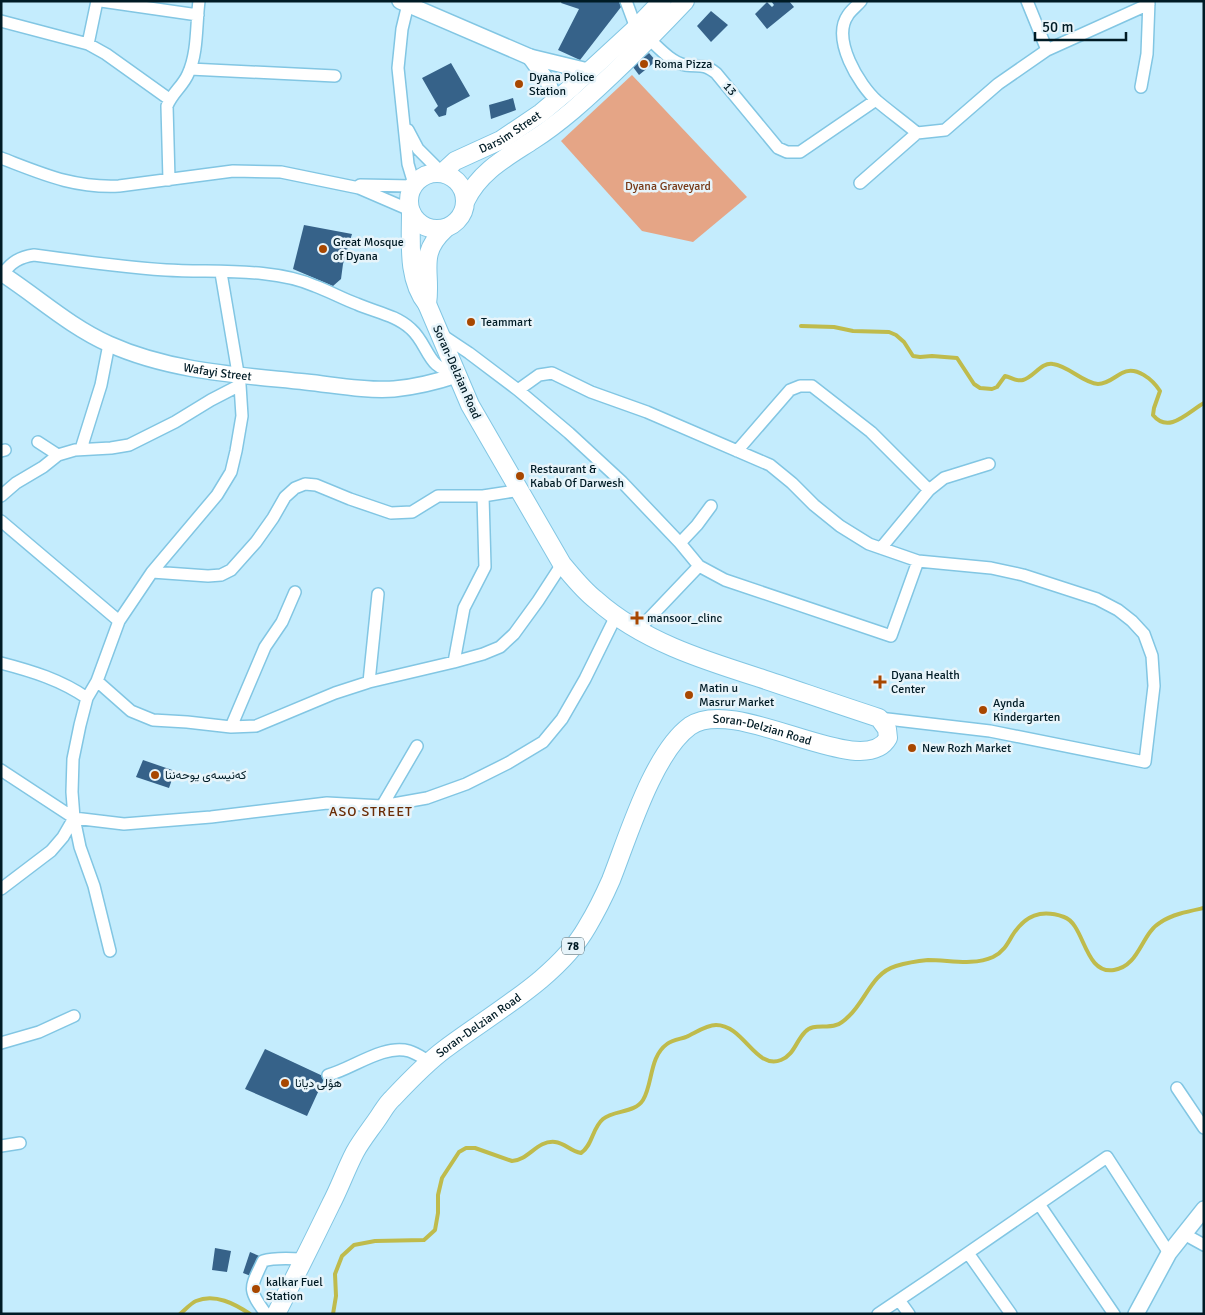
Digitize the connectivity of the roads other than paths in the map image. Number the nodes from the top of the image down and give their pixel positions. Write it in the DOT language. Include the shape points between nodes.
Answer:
graph roads {
  1 [pos="97,1"];
  2 [pos="102,1"];
  3 [pos="199,1"];
  4 [pos="626,1"];
  5 [pos="662,1"];
  6 [pos="685,1"];
  7 [pos="861,1"];
  8 [pos="1027,1"];
  9 [pos="404,3"];
  10 [pos="1149,3"];
  11 [pos="198,15"];
  12 [pos="1,21"];
  13 [pos="643,33"];
  14 [pos="88,44"];
  15 [pos="1047,50"];
  16 [pos="530,57"];
  17 [pos="190,70"];
  18 [pos="588,71"];
  19 [pos="335,76"];
  20 [pos="1141,87"];
  21 [pos="169,99"];
  22 [pos="876,100"];
  23 [pos="555,101"];
  24 [pos="404,120"];
  25 [pos="917,133"];
  26 [pos="1,158"];
  27 [pos="442,173"];
  28 [pos="169,180"];
  29 [pos="860,183"];
  30 [pos="345,184"];
  31 [pos="414,185"];
  32 [pos="466,200"];
  33 [pos="410,211"];
  34 [pos="445,229"];
  35 [pos="221,272"];
  36 [pos="2,274"];
  37 [pos="427,304"];
  38 [pos="440,334"];
  39 [pos="108,344"];
  40 [pos="456,373"];
  41 [pos="238,380"];
  42 [pos="518,390"];
  43 [pos="38,442"];
  44 [pos="81,449"];
  45 [pos="737,452"];
  46 [pos="58,455"];
  47 [pos="989,464"];
  48 [pos="521,490"];
  49 [pos="929,490"];
  50 [pos="1,496"];
  51 [pos="483,496"];
  52 [pos="711,506"];
  53 [pos="1,521"];
  54 [pos="680,543"];
  55 [pos="881,548"];
  56 [pos="918,562"];
  57 [pos="562,564"];
  58 [pos="699,566"];
  59 [pos="152,572"];
  60 [pos="295,592"];
  61 [pos="378,594"];
  62 [pos="616,616"];
  63 [pos="119,621"];
  64 [pos="639,629"];
  65 [pos="454,662"];
  66 [pos="1,663"];
  67 [pos="97,681"];
  68 [pos="369,682"];
  69 [pos="87,698"];
  70 [pos="879,718"];
  71 [pos="230,727"];
  72 [pos="417,746"];
  73 [pos="1,770"];
  74 [pos="382,806"];
  75 [pos="74,818"];
  76 [pos="1,889"];
  77 [pos="110,951"];
  78 [pos="74,1016"];
  79 [pos="1,1043"];
  80 [pos="430,1062"];
  81 [pos="328,1075"];
  82 [pos="1177,1088"];
  83 [pos="1204,1128"];
  84 [pos="20,1143"];
  85 [pos="1,1146"];
  86 [pos="1039,1204"];
  87 [pos="1204,1209"];
  88 [pos="1184,1234"];
  89 [pos="1204,1245"];
  90 [pos="968,1253"];
  91 [pos="1169,1253"];
  92 [pos="304,1259"];
  93 [pos="899,1300"];
  94 [pos="266,1314"];
  95 [pos="276,1314"];
  96 [pos="878,1314"];
  97 [pos="909,1314"];
  98 [pos="1011,1314"];
  99 [pos="1114,1314"];
  100 [pos="1136,1314"];
  1 -- 14 [label="street"];
  2 -- 11 [label="street"];
  3 -- 11 [label="street"];
  4 -- 13 [label="street"];
  5 -- 13 [label="main road, Darsim Street"];
  6 -- 13 [label="main road"];
  7 -- 22 [label="street" via="847,16 842,35 856,76"];
  8 -- 15 [label="street"];
  9 -- 16 [label="street"];
  9 -- 24 [label="street" via="398,68"];
  10 -- 15 [label="street"];
  10 -- 20 [label="street" via="1147,54"];
  11 -- 17 [label="street"];
  12 -- 14 [label="street"];
  13 -- 18 [label="main road, Darsim Street"];
  13 -- 22 [label="street, 13" via="668,56 684,65 707,66 716,73 778,148 788,152 800,152"];
  13 -- 32 [label="main road" via="588,97 562,119 490,168"];
  14 -- 21 [label="street"];
  15 -- 25 [label="street" via="998,84 945,130"];
  16 -- 18 [label="street"];
  16 -- 23 [label="street" via="548,82"];
  17 -- 19 [label="street"];
  17 -- 21 [label="street"];
  18 -- 23 [label="main road, Darsim Street"];
  21 -- 28 [label="street" via="166,113"];
  22 -- 25 [label="street"];
  23 -- 27 [label="main road, Darsim Street" via="501,140 455,161"];
  24 -- 27 [label="street" via="418,149"];
  24 -- 31 [label="street" via="408,164"];
  25 -- 29 [label="street"];
  26 -- 28 [label="street" via="54,178 89,186"];
  27 -- 31 [label="main road" via="426,175"];
  27 -- 32 [label="main road" via="459,183"];
  28 -- 30 [label="street" via="249,170 281,172"];
  30 -- 31 [label="street"];
  30 -- 33 [label="street"];
  31 -- 33 [label="main road" via="409,195"];
  32 -- 34 [label="main road" via="462,215"];
  33 -- 34 [label="main road" via="425,227"];
  33 -- 37 [label="main road, Soran-Delzian Road" via="415,282"];
  34 -- 37 [label="main road, Soran-Delzian Road" via="434,241 428,256"];
  35 -- 36 [label="street" via="139,268 34,255 16,260"];
  35 -- 40 [label="street" via="297,279 395,318 418,336 436,366"];
  35 -- 41 [label="street"];
  36 -- 39 [label="street, Wafayi Street" via="71,323"];
  37 -- 38 [label="main road, Soran-Delzian Road"];
  38 -- 40 [label="main road, Soran-Delzian Road"];
  38 -- 42 [label="street"];
  39 -- 41 [label="street, Wafayi Street" via="173,365"];
  39 -- 44 [label="street" via="101,384"];
  40 -- 41 [label="street, Wafayi Street" via="407,388 374,389"];
  40 -- 48 [label="main road, Soran-Delzian Road" via="470,406"];
  41 -- 44 [label="street" via="175,422 129,445"];
  41 -- 59 [label="street" via="242,416 231,472"];
  42 -- 45 [label="street" via="539,375 552,373"];
  42 -- 54 [label="street" via="622,482"];
  43 -- 46 [label="street"];
  44 -- 46 [label="street"];
  45 -- 49 [label="street" via="790,390 812,386 871,432"];
  45 -- 55 [label="street" via="770,465 840,526"];
  46 -- 50 [label="street"];
  47 -- 49 [label="street" via="944,478"];
  48 -- 51 [label="street"];
  48 -- 57 [label="main road, Soran-Delzian Road"];
  49 -- 55 [label="street"];
  51 -- 59 [label="street" via="438,496 412,512 391,513 316,485 305,484 285,497 256,542 231,570 208,576"];
  51 -- 65 [label="street" via="485,567 464,608"];
  52 -- 54 [label="street"];
  53 -- 63 [label="street"];
  54 -- 58 [label="street"];
  55 -- 56 [label="street"];
  56 -- 58 [label="street" via="891,636 725,580"];
  56 -- 70 [label="street" via="991,568 1023,575 1097,599 1132,621 1144,634 1152,656 1154,686 1145,762 990,731"];
  57 -- 62 [label="main road, Soran-Delzian Road" via="590,595"];
  57 -- 65 [label="street" via="514,634 500,647"];
  58 -- 64 [label="street"];
  59 -- 63 [label="street"];
  60 -- 71 [label="street" via="282,622 265,647"];
  61 -- 68 [label="street"];
  62 -- 64 [label="main road, Soran-Delzian Road"];
  62 -- 74 [label="street" via="585,679 543,742 466,784 427,798"];
  63 -- 67 [label="street"];
  64 -- 70 [label="main road, Soran-Delzian Road" via="708,662"];
  65 -- 68 [label="street"];
  66 -- 69 [label="street" via="34,672"];
  67 -- 69 [label="street"];
  67 -- 71 [label="street" via="131,711 153,720"];
  68 -- 71 [label="street" via="256,726"];
  69 -- 75 [label="street" via="74,759"];
  70 -- 80 [label="main road, Soran-Delzian Road / 78" via="887,729 888,738 880,748 863,751 833,748 740,721 704,720 692,725 679,736 659,763 610,884 586,929 558,964"];
  72 -- 74 [label="street"];
  73 -- 75 [label="street"];
  74 -- 75 [label="street" via="327,803 124,824"];
  75 -- 76 [label="street" via="51,851"];
  75 -- 77 [label="street"];
  78 -- 79 [label="street" via="38,1032"];
  80 -- 81 [label="street" via="410,1051 396,1050 364,1058"];
  80 -- 92 [label="main road, Soran-Delzian Road / 78" via="391,1100 355,1152"];
  82 -- 83 [label="street"];
  84 -- 85 [label="street"];
  86 -- 90 [label="street"];
  86 -- 91 [label="street" via="1107,1157"];
  86 -- 99 [label="street"];
  87 -- 88 [label="street"];
  88 -- 89 [label="street"];
  88 -- 91 [label="street"];
  90 -- 93 [label="street"];
  90 -- 98 [label="street"];
  91 -- 100 [label="street"];
  92 -- 94 [label="street" via="273,1258 263,1261 252,1285 254,1298"];
  92 -- 95 [label="main road, Soran-Delzian Road / 78"];
  93 -- 96 [label="street"];
  93 -- 97 [label="street"];
}
